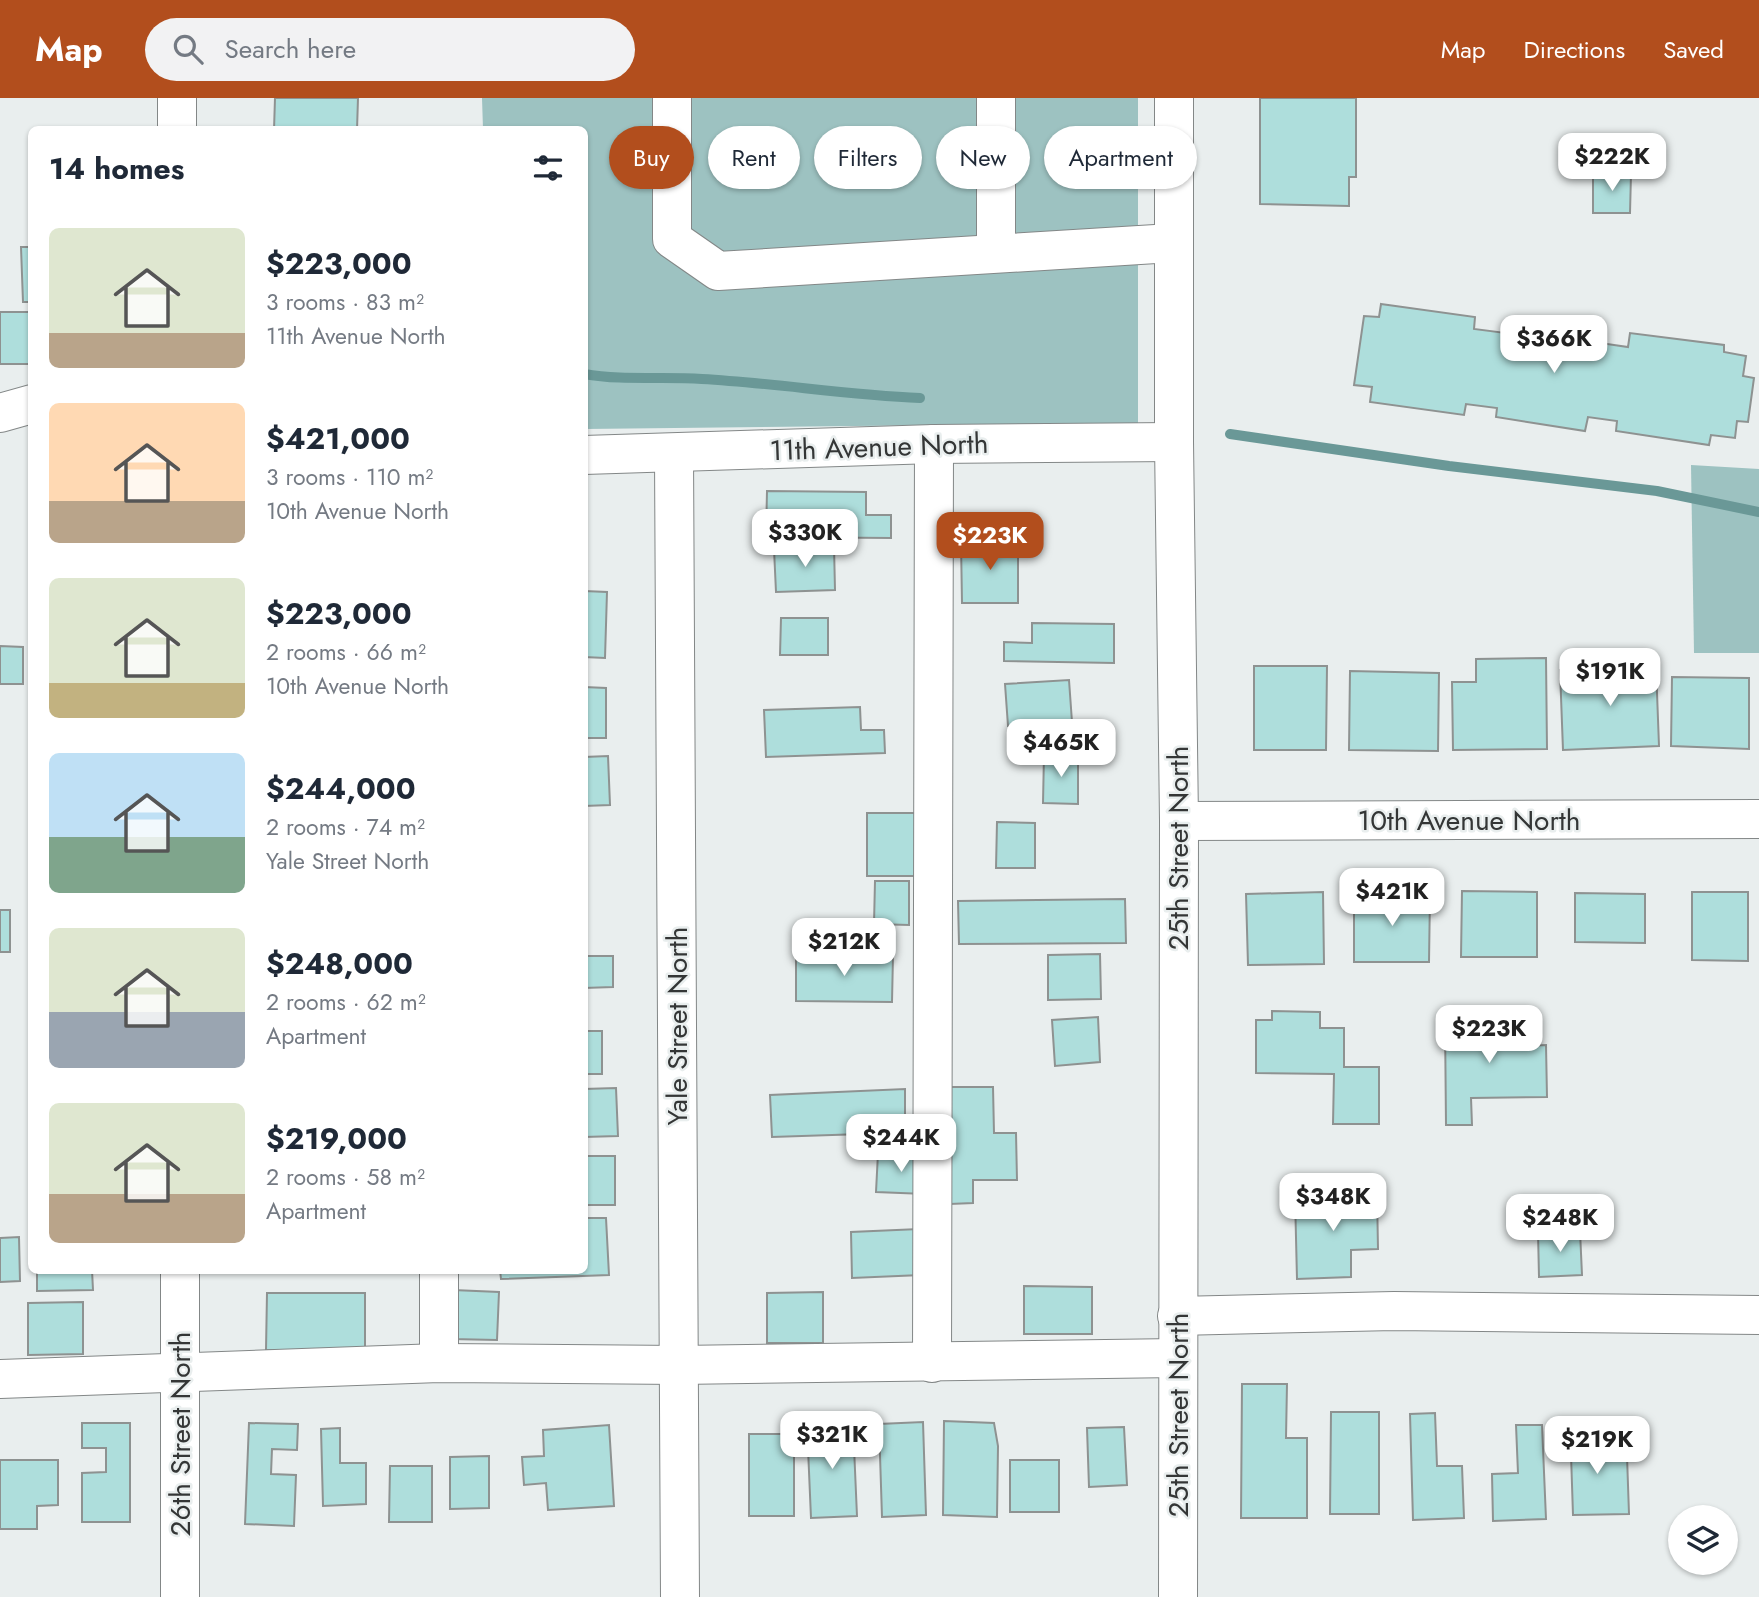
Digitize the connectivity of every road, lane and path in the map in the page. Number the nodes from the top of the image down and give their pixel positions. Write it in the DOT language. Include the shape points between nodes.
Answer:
graph roads {
  1 [pos="177,98"];
  2 [pos="672,98"];
  3 [pos="996,98"];
  4 [pos="1174,98"];
  5 [pos="177,126"];
  6 [pos="1172,243"];
  7 [pos="996,252"];
  8 [pos="28,405"];
  9 [pos="0,413"];
  10 [pos="1174,442"];
  11 [pos="934,444"];
  12 [pos="674,454"];
  13 [pos="588,455"];
  14 [pos="1759,820"];
  15 [pos="1180,821"];
  16 [pos="180,1274"];
  17 [pos="439,1274"];
  18 [pos="1759,1315"];
  19 [pos="1177,1316"];
  20 [pos="1177,1358"];
  21 [pos="439,1363"];
  22 [pos="932,1363"];
  23 [pos="679,1365"];
  24 [pos="180,1372"];
  25 [pos="0,1379"];
  26 [pos="180,1597"];
  27 [pos="680,1597"];
  28 [pos="1178,1597"];
  1 -- 5 [label="street"];
  2 -- 7 [label="street" via="672,239 718,271"];
  3 -- 7 [label="street"];
  4 -- 6 [label="street, 25th Street North"];
  6 -- 7 [label="street"];
  6 -- 10 [label="street, 25th Street North"];
  8 -- 9 [label="street"];
  10 -- 11 [label="street, 11th Avenue North"];
  10 -- 15 [label="street, 25th Street North"];
  11 -- 12 [label="street, 11th Avenue North"];
  11 -- 22 [label="street"];
  12 -- 13 [label="street, 11th Avenue North"];
  12 -- 23 [label="street, Yale Street North"];
  14 -- 15 [label="street, 10th Avenue North"];
  15 -- 19 [label="street, 25th Street North"];
  16 -- 24 [label="street, 26th Street North"];
  17 -- 21 [label="street"];
  18 -- 19 [label="street" via="1394,1311"];
  19 -- 20 [label="street, 25th Street North"];
  20 -- 22 [label="street"];
  20 -- 28 [label="street, 25th Street North"];
  21 -- 23 [label="street"];
  21 -- 24 [label="street"];
  22 -- 23 [label="street"];
  23 -- 27 [label="street, Yale Street North"];
  24 -- 25 [label="street"];
  24 -- 26 [label="street, 26th Street North"];
}
